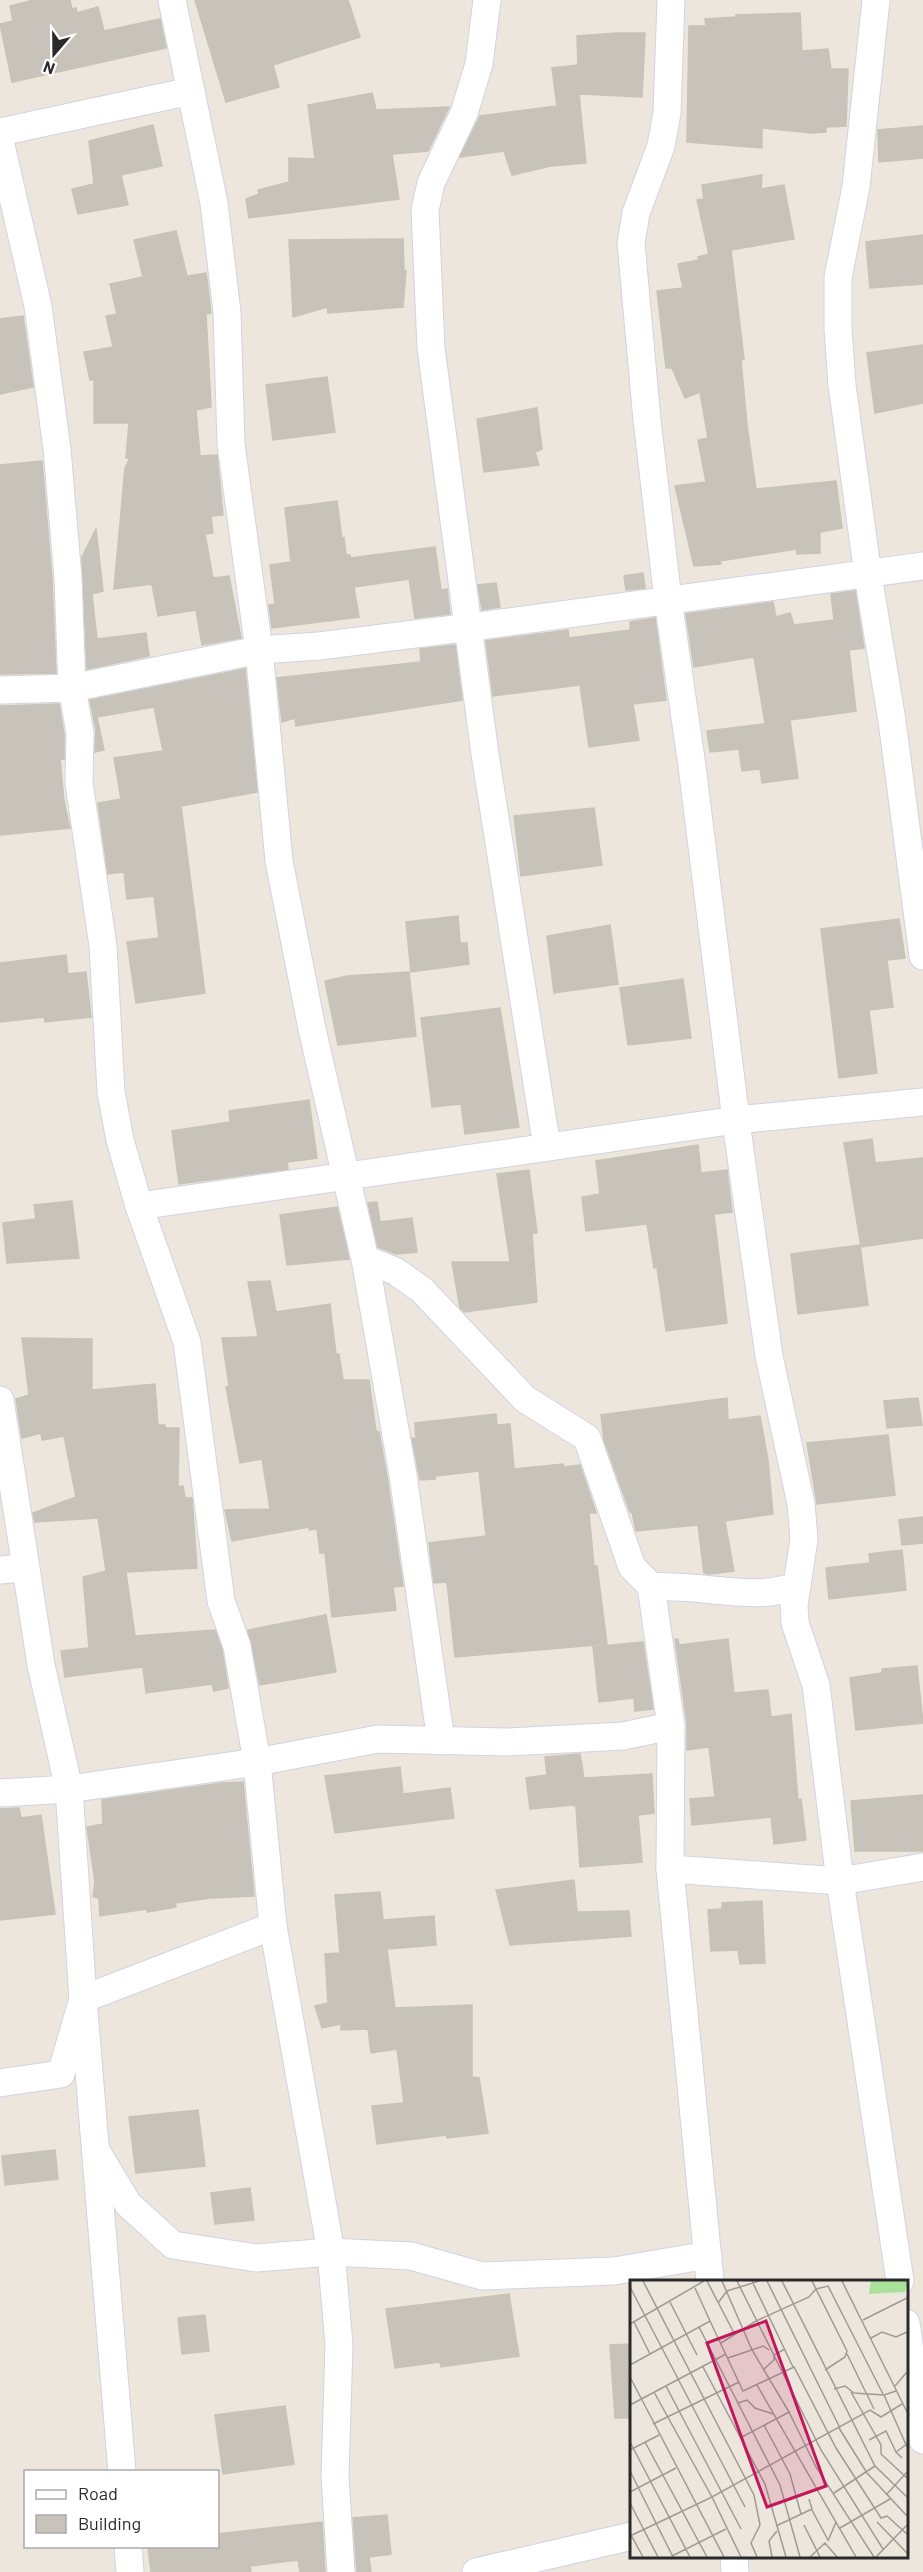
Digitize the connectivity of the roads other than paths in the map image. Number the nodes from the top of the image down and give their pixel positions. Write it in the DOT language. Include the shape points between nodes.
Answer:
graph roads {
  1 [pos="172,0"];
  2 [pos="487,0"];
  3 [pos="671,0"];
  4 [pos="876,0"];
  5 [pos="191,91"];
  6 [pos="0,132"];
  7 [pos="0,141"];
  8 [pos="923,566"];
  9 [pos="868,576"];
  10 [pos="668,600"];
  11 [pos="467,628"];
  12 [pos="259,650"];
  13 [pos="72,688"];
  14 [pos="0,690"];
  15 [pos="923,956"];
  16 [pos="923,1102"];
  17 [pos="736,1120"];
  18 [pos="547,1147"];
  19 [pos="345,1175"];
  20 [pos="139,1206"];
  21 [pos="365,1259"];
  22 [pos="0,1400"];
  23 [pos="13,1569"];
  24 [pos="651,1586"];
  25 [pos="797,1586"];
  26 [pos="671,1726"];
  27 [pos="441,1741"];
  28 [pos="257,1762"];
  29 [pos="69,1789"];
  30 [pos="0,1793"];
  31 [pos="923,1867"];
  32 [pos="670,1869"];
  33 [pos="840,1881"];
  34 [pos="273,1926"];
  35 [pos="82,1999"];
  36 [pos="0,2083"];
  37 [pos="95,2148"];
  38 [pos="331,2252"];
  39 [pos="709,2268"];
  40 [pos="900,2280"];
  41 [pos="923,2287"];
  42 [pos="908,2289"];
  43 [pos="908,2337"];
  44 [pos="923,2440"];
  45 [pos="122,2470"];
  46 [pos="630,2537"];
  47 [pos="128,2548"];
  48 [pos="734,2557"];
  49 [pos="505,2570"];
  50 [pos="130,2572"];
  51 [pos="341,2572"];
  52 [pos="476,2572"];
  53 [pos="735,2572"];
  1 -- 5 [label="street"];
  2 -- 11 [label="street" via="479,64 464,113 431,183 425,210 432,365"];
  3 -- 10 [label="street" via="667,113 661,146 636,213 631,243"];
  4 -- 9 [label="street" via="856,187 838,277 842,385"];
  5 -- 6 [label="street"];
  5 -- 12 [label="street" via="214,203 227,312 231,444"];
  7 -- 13 [label="street" via="38,306 57,449"];
  8 -- 9 [label="street"];
  9 -- 10 [label="street"];
  9 -- 15 [label="street"];
  10 -- 11 [label="street"];
  10 -- 17 [label="street"];
  11 -- 12 [label="street"];
  11 -- 18 [label="street"];
  12 -- 13 [label="street"];
  12 -- 19 [label="street" via="279,861"];
  13 -- 14 [label="street"];
  13 -- 20 [label="street" via="80,733 79,783 103,946 111,1092"];
  16 -- 17 [label="street"];
  17 -- 18 [label="street"];
  17 -- 25 [label="street" via="769,1356 801,1504 804,1539"];
  18 -- 19 [label="street"];
  19 -- 20 [label="street"];
  19 -- 21 [label="street"];
  20 -- 28 [label="street" via="187,1342 220,1601 237,1646"];
  21 -- 24 [label="street" via="422,1290 525,1399 588,1438 632,1568"];
  21 -- 27 [label="street" via="403,1475"];
  22 -- 23 [label="street"];
  23 -- 29 [label="street" via="41,1665"];
  24 -- 25 [label="street" via="747,1595"];
  24 -- 26 [label="street"];
  25 -- 33 [label="street" via="795,1623 816,1685"];
  26 -- 27 [label="street" via="623,1736"];
  26 -- 32 [label="street"];
  27 -- 28 [label="street" via="378,1739"];
  28 -- 29 [label="street"];
  28 -- 34 [label="street"];
  29 -- 30 [label="street"];
  29 -- 35 [label="street"];
  31 -- 33 [label="street"];
  32 -- 33 [label="street"];
  32 -- 39 [label="street"];
  33 -- 40 [label="street"];
  34 -- 35 [label="street"];
  34 -- 38 [label="street"];
  35 -- 36 [label="street" via="61,2074"];
  35 -- 37 [label="street"];
  37 -- 38 [label="street" via="128,2204 173,2245 256,2258"];
  37 -- 45 [label="street"];
  38 -- 39 [label="street" via="411,2256 482,2276"];
  38 -- 51 [label="street" via="339,2345 335,2476"];
  41 -- 42 [label="street"];
  43 -- 44 [label="street"];
  46 -- 49 [label="street"];
  47 -- 50 [label="street"];
  48 -- 53 [label="street"];
  49 -- 52 [label="street"];
}
